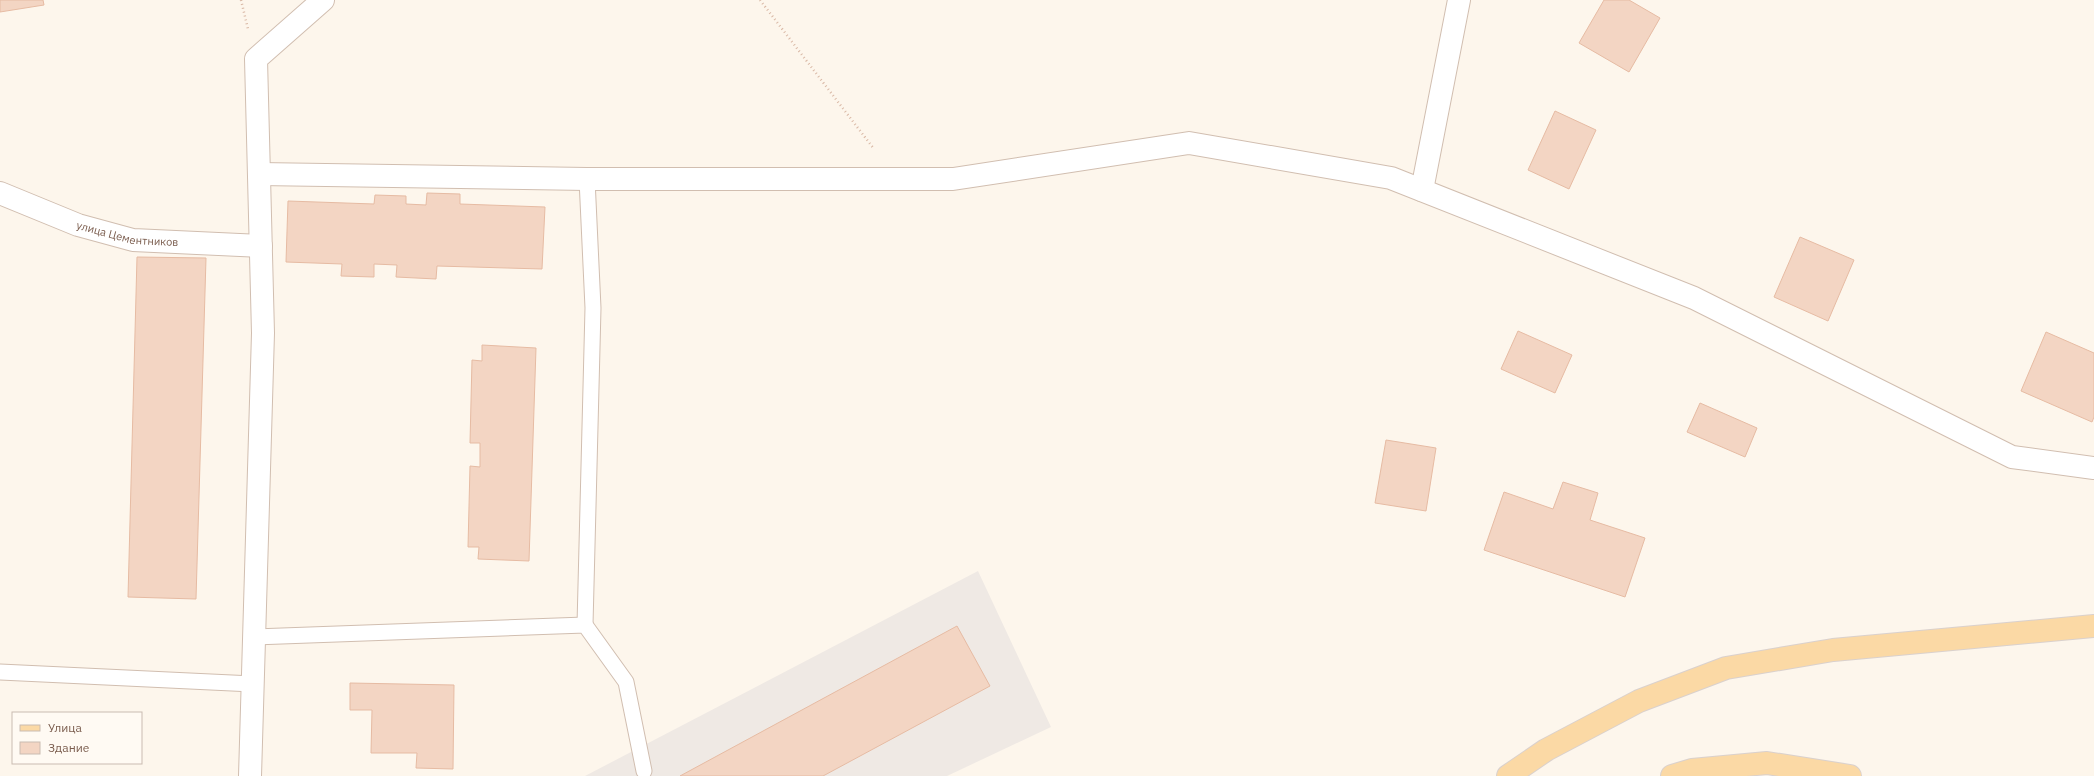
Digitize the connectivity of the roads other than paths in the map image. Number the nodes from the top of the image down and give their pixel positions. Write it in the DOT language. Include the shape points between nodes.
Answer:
graph roads {
  1 [pos="323,0"];
  2 [pos="1459,0"];
  3 [pos="259,174"];
  4 [pos="587,179"];
  5 [pos="1422,190"];
  6 [pos="0,193"];
  7 [pos="261,246"];
  8 [pos="2094,468"];
  9 [pos="585,625"];
  10 [pos="2094,626"];
  11 [pos="254,637"];
  12 [pos="0,672"];
  13 [pos="253,684"];
  14 [pos="644,771"];
  15 [pos="250,776"];
  16 [pos="1508,776"];
  17 [pos="1672,776"];
  18 [pos="1850,776"];
  1 -- 3 [label="street" via="256,59"];
  2 -- 5 [label="street"];
  3 -- 4 [label="street"];
  3 -- 7 [label="street"];
  4 -- 5 [label="street" via="953,179 1189,143 1391,178"];
  4 -- 9 [label="lane" via="593,308"];
  5 -- 8 [label="street" via="1694,298 2012,457"];
  6 -- 7 [label="street, улица Цементников" via="78,225 133,240"];
  7 -- 11 [label="street" via="263,333"];
  9 -- 11 [label="lane"];
  9 -- 14 [label="lane" via="626,682"];
  10 -- 16 [label="main road" via="1833,650 1726,668 1639,702 1546,750"];
  11 -- 13 [label="street"];
  12 -- 13 [label="lane"];
  13 -- 15 [label="street"];
  17 -- 18 [label="main road" via="1692,770 1767,763"];
}
